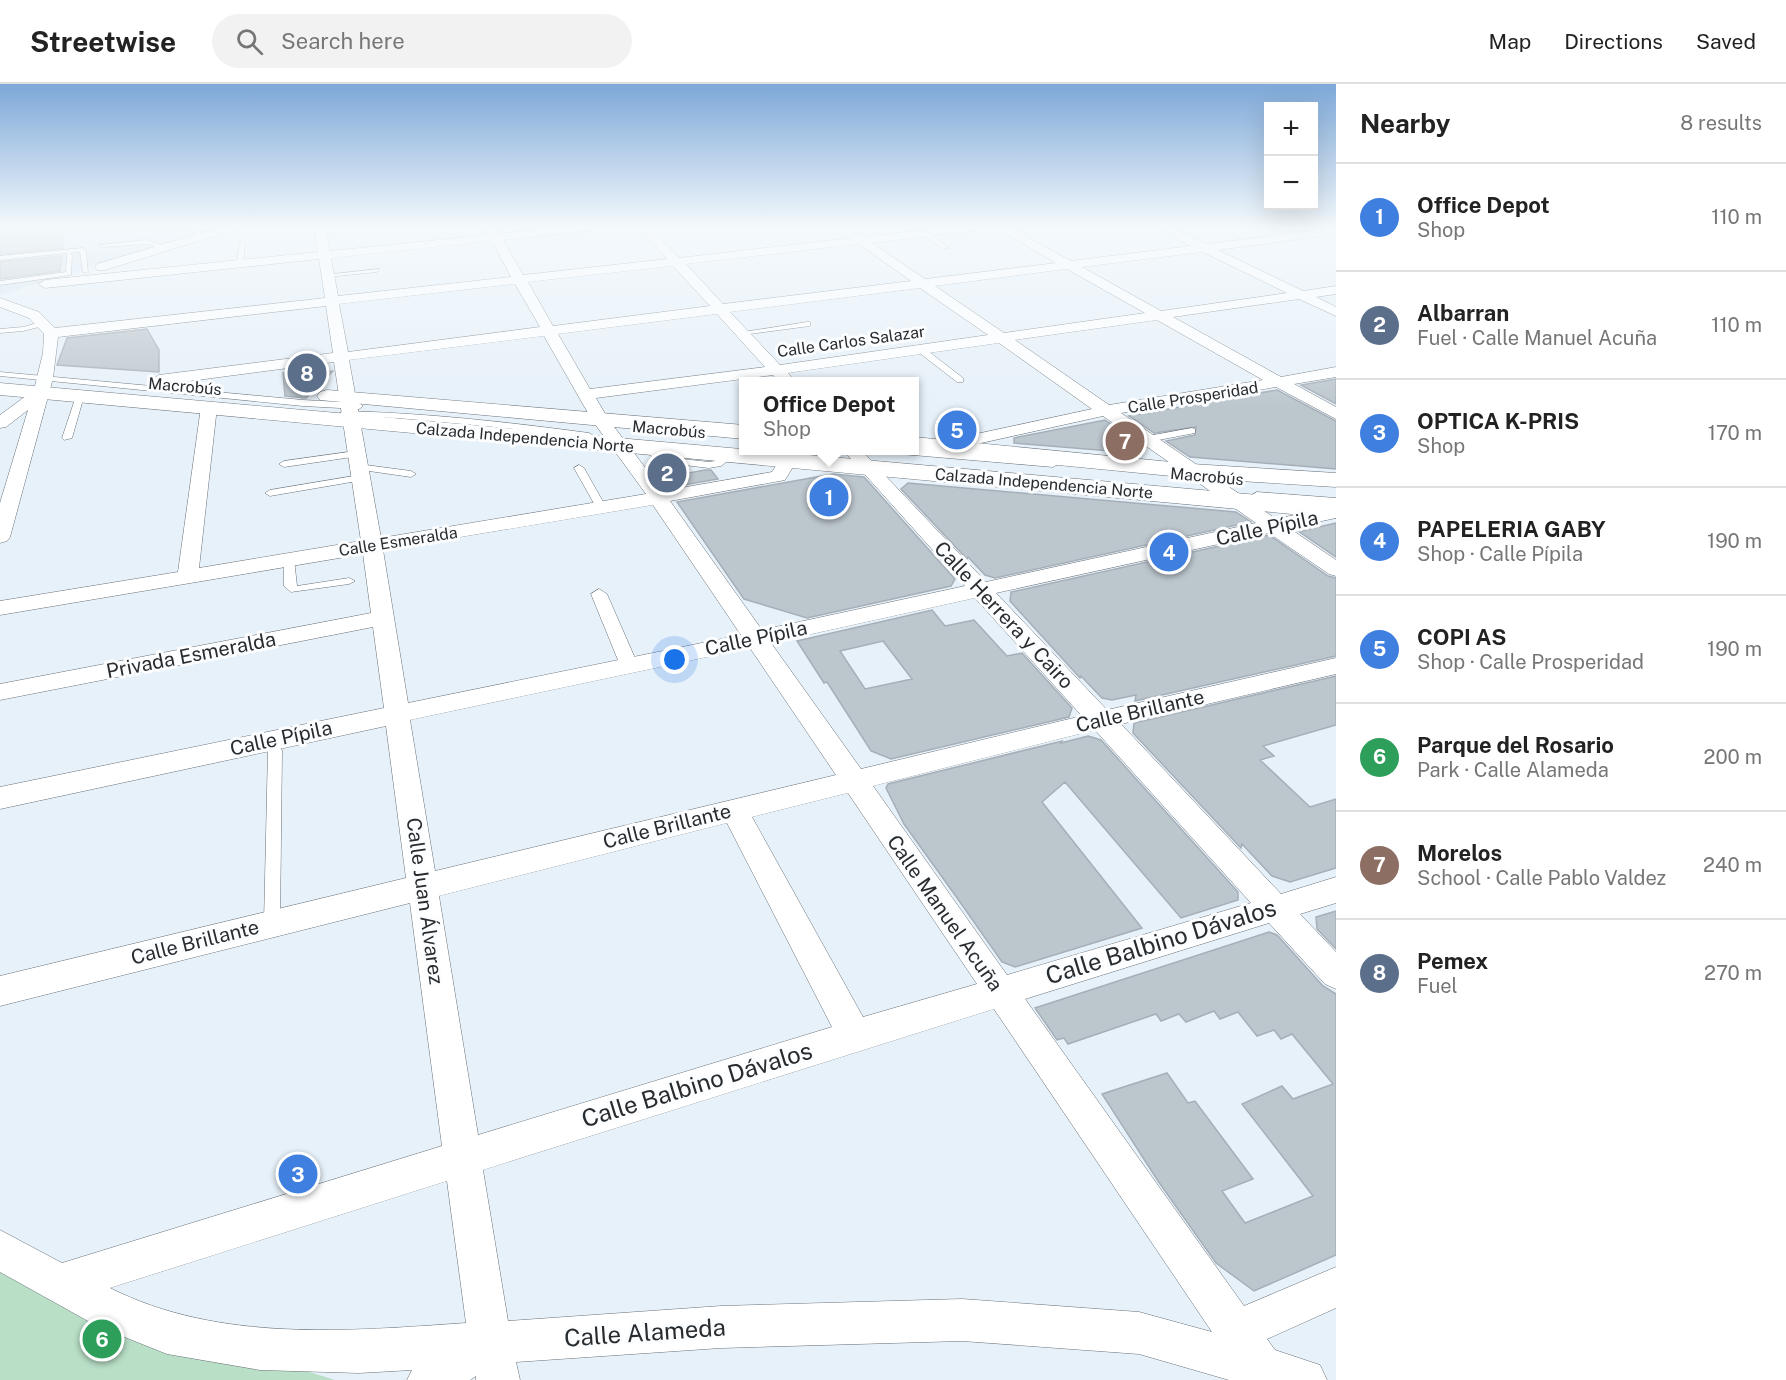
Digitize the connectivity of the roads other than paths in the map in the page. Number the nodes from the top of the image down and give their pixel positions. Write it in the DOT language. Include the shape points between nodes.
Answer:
graph roads {
  1 [pos="29,288"];
  2 [pos="331,288"];
  3 [pos="444,288"];
  4 [pos="524,288"];
  5 [pos="703,288"];
  6 [pos="878,288"];
  7 [pos="930,288"];
  8 [pos="1110,288"];
  9 [pos="1286,288"];
  10 [pos="1336,290"];
  11 [pos="1299,295"];
  12 [pos="0,297"];
  13 [pos="333,301"];
  14 [pos="0,302"];
  15 [pos="720,308"];
  16 [pos="1336,312"];
  17 [pos="1157,315"];
  18 [pos="807,324"];
  19 [pos="47,328"];
  20 [pos="548,330"];
  21 [pos="0,331"];
  22 [pos="742,333"];
  23 [pos="1000,338"];
  24 [pos="920,349"];
  25 [pos="342,357"];
  26 [pos="0,368"];
  27 [pos="1336,372"];
  28 [pos="0,374"];
  29 [pos="782,376"];
  30 [pos="159,380"];
  31 [pos="739,380"];
  32 [pos="960,380"];
  33 [pos="43,383"];
  34 [pos="1278,383"];
  35 [pos="0,387"];
  36 [pos="585,395"];
  37 [pos="80,396"];
  38 [pos="208,407"];
  39 [pos="350,410"];
  40 [pos="1104,411"];
  41 [pos="1336,414"];
  42 [pos="0,423"];
  43 [pos="1192,431"];
  44 [pos="739,432"];
  45 [pos="0,434"];
  46 [pos="618,436"];
  47 [pos="27,437"];
  48 [pos="67,438"];
  49 [pos="1148,439"];
  50 [pos="919,444"];
  51 [pos="945,446"];
  52 [pos="736,447"];
  53 [pos="739,448"];
  54 [pos="919,452"];
  55 [pos="768,455"];
  56 [pos="810,455"];
  57 [pos="788,460"];
  58 [pos="860,460"];
  59 [pos="285,464"];
  60 [pos="358,466"];
  61 [pos="579,468"];
  62 [pos="411,474"];
  63 [pos="1196,474"];
  64 [pos="1336,480"];
  65 [pos="1336,486"];
  66 [pos="270,493"];
  67 [pos="1228,496"];
  68 [pos="658,498"];
  69 [pos="1336,501"];
  70 [pos="601,507"];
  71 [pos="1336,511"];
  72 [pos="1273,526"];
  73 [pos="0,537"];
  74 [pos="372,545"];
  75 [pos="288,559"];
  76 [pos="1336,570"];
  77 [pos="188,576"];
  78 [pos="349,581"];
  79 [pos="982,590"];
  80 [pos="599,594"];
  81 [pos="0,608"];
  82 [pos="382,618"];
  83 [pos="755,639"];
  84 [pos="629,665"];
  85 [pos="1336,666"];
  86 [pos="0,692"];
  87 [pos="397,713"];
  88 [pos="1101,720"];
  89 [pos="276,750"];
  90 [pos="854,781"];
  91 [pos="0,798"];
  92 [pos="734,810"];
  93 [pos="423,886"];
  94 [pos="1336,890"];
  95 [pos="1274,907"];
  96 [pos="272,923"];
  97 [pos="1336,974"];
  98 [pos="0,991"];
  99 [pos="1000,992"];
  100 [pos="855,1036"];
  101 [pos="463,1158"];
  102 [pos="0,1250"];
  103 [pos="59,1284"];
  104 [pos="1336,1287"];
  105 [pos="1236,1331"];
  106 [pos="495,1361"];
  107 [pos="1266,1374"];
  108 [pos="429,1380"];
  109 [pos="1305,1380"];
  1 -- 12 [label="street"];
  2 -- 13 [label="street, Calle Juan Álvarez"];
  3 -- 13 [label="street"];
  4 -- 20 [label="street, Calle Manuel Acuña"];
  5 -- 15 [label="street"];
  6 -- 15 [label="street"];
  7 -- 23 [label="street"];
  8 -- 17 [label="street"];
  9 -- 11 [label="street"];
  10 -- 11 [label="street, Calle Carlos Salazar"];
  11 -- 16 [label="street"];
  11 -- 17 [label="street, Calle Carlos Salazar"];
  13 -- 19 [label="street"];
  13 -- 25 [label="street, Calle Juan Álvarez"];
  14 -- 19 [label="street" via="34,315"];
  15 -- 20 [label="street"];
  15 -- 22 [label="street"];
  17 -- 23 [label="street, Calle Carlos Salazar"];
  17 -- 34 [label="street"];
  18 -- 22 [label="lane"];
  19 -- 21 [label="lane"];
  19 -- 33 [label="street" via="50,353"];
  20 -- 25 [label="street"];
  20 -- 36 [label="street, Calle Manuel Acuña"];
  22 -- 29 [label="street"];
  23 -- 24 [label="street, Calle Carlos Salazar"];
  23 -- 40 [label="street"];
  24 -- 29 [label="street, Calle Carlos Salazar"];
  24 -- 32 [label="lane"];
  25 -- 30 [label="street"];
  25 -- 39 [label="street, Calle Juan Álvarez"];
  26 -- 33 [label="main road, Calzada Independencia Norte"];
  27 -- 34 [label="street, Calle Prosperidad"];
  28 -- 33 [label="lane, Macrobús"];
  30 -- 33 [label="main road, Calzada Independencia Norte"];
  30 -- 39 [label="main road, Calzada Independencia Norte"];
  31 -- 36 [label="street, Calle Carlos Salazar"];
  33 -- 35 [label="main road, Calzada Independencia Norte"];
  33 -- 37 [label="main road, Calzada Independencia Norte"];
  33 -- 39 [label="lane, Macrobús"];
  33 -- 42 [label="street"];
  33 -- 47 [label="street"];
  34 -- 40 [label="street, Calle Prosperidad"];
  34 -- 41 [label="street"];
  36 -- 46 [label="street, Calle Manuel Acuña"];
  37 -- 38 [label="main road, Calzada Independencia Norte"];
  37 -- 48 [label="lane"];
  38 -- 39 [label="main road, Calzada Independencia Norte"];
  38 -- 77 [label="street"];
  39 -- 46 [label="main road, Calzada Independencia Norte"];
  39 -- 46 [label="main road, Calzada Independencia Norte"];
  39 -- 60 [label="street, Calle Juan Álvarez"];
  40 -- 49 [label="street"];
  40 -- 51 [label="street, Calle Prosperidad"];
  43 -- 49 [label="lane"];
  44 -- 46 [label="main road, Calzada Independencia Norte"];
  45 -- 47 [label="street"];
  46 -- 52 [label="main road, Calzada Independencia Norte"];
  46 -- 52 [label="lane, Macrobús"];
  46 -- 53 [label="lane, Macrobús"];
  46 -- 68 [label="street, Calle Manuel Acuña"];
  47 -- 73 [label="street"];
  49 -- 63 [label="street"];
  50 -- 51 [label="main road, Calzada Independencia Norte"];
  51 -- 63 [label="main road, Calzada Independencia Norte"];
  54 -- 63 [label="lane, Macrobús"];
  55 -- 57 [label="main road, Calzada Independencia Norte"];
  56 -- 58 [label="lane, Macrobús"];
  57 -- 58 [label="main road, Calzada Independencia Norte"];
  57 -- 68 [label="street, Calle Esmeralda" via="778,476"];
  58 -- 67 [label="main road, Calzada Independencia Norte"];
  58 -- 79 [label="street, Calle Herrera y Cairo"];
  59 -- 60 [label="lane"];
  60 -- 62 [label="lane"];
  60 -- 66 [label="lane"];
  60 -- 74 [label="street, Calle Juan Álvarez"];
  61 -- 70 [label="lane"];
  63 -- 64 [label="main road, Calzada Independencia Norte"];
  63 -- 65 [label="lane, Macrobús"];
  63 -- 67 [label="street"];
  67 -- 69 [label="lane, Macrobús"];
  67 -- 71 [label="main road, Calzada Independencia Norte"];
  67 -- 72 [label="street"];
  68 -- 70 [label="street, Calle Esmeralda"];
  68 -- 83 [label="street, Calle Manuel Acuña"];
  70 -- 74 [label="street, Calle Esmeralda"];
  71 -- 72 [label="street, Calle Pípila"];
  72 -- 76 [label="street"];
  72 -- 79 [label="street, Calle Pípila"];
  74 -- 75 [label="street, Calle Esmeralda"];
  74 -- 82 [label="street, Calle Juan Álvarez"];
  75 -- 77 [label="street, Calle Esmeralda"];
  75 -- 78 [label="lane" via="290,586 295,590"];
  77 -- 81 [label="street, Calle Esmeralda"];
  79 -- 83 [label="street, Calle Pípila"];
  79 -- 88 [label="street, Calle Herrera y Cairo"];
  80 -- 84 [label="street"];
  82 -- 86 [label="street, Privada Esmeralda"];
  82 -- 87 [label="street, Calle Juan Álvarez"];
  83 -- 84 [label="street, Calle Pípila"];
  83 -- 90 [label="street, Calle Manuel Acuña"];
  84 -- 87 [label="street, Calle Pípila"];
  85 -- 88 [label="street, Calle Brillante"];
  87 -- 91 [label="street, Calle Pípila"];
  87 -- 93 [label="street, Calle Juan Álvarez"];
  88 -- 90 [label="street, Calle Brillante"];
  88 -- 95 [label="street, Calle Herrera y Cairo"];
  89 -- 96 [label="lane"];
  90 -- 92 [label="street, Calle Brillante"];
  90 -- 99 [label="street, Calle Manuel Acuña"];
  92 -- 93 [label="street, Calle Brillante"];
  92 -- 100 [label="street"];
  93 -- 96 [label="street, Calle Brillante"];
  93 -- 101 [label="street, Calle Juan Álvarez"];
  94 -- 95 [label="street, Calle Balbino Dávalos"];
  95 -- 97 [label="street, Calle Herrera y Cairo"];
  95 -- 99 [label="street, Calle Balbino Dávalos"];
  96 -- 98 [label="street, Calle Brillante"];
  99 -- 100 [label="street, Calle Balbino Dávalos"];
  99 -- 105 [label="street, Calle Manuel Acuña"];
  100 -- 101 [label="street, Calle Balbino Dávalos"];
  101 -- 103 [label="street, Calle Balbino Dávalos"];
  101 -- 106 [label="street, Calle Juan Álvarez"];
  102 -- 103 [label="street, Calle Alameda"];
  103 -- 106 [label="street, Calle Alameda" via="167,1334 260,1349"];
  104 -- 105 [label="street"];
  105 -- 107 [label="street, Calle Manuel Acuña"];
  106 -- 107 [label="street, Calle Alameda" via="721,1327 962,1320 1139,1334"];
  106 -- 108 [label="street"];
  107 -- 109 [label="street, Calle Alameda"];
}
